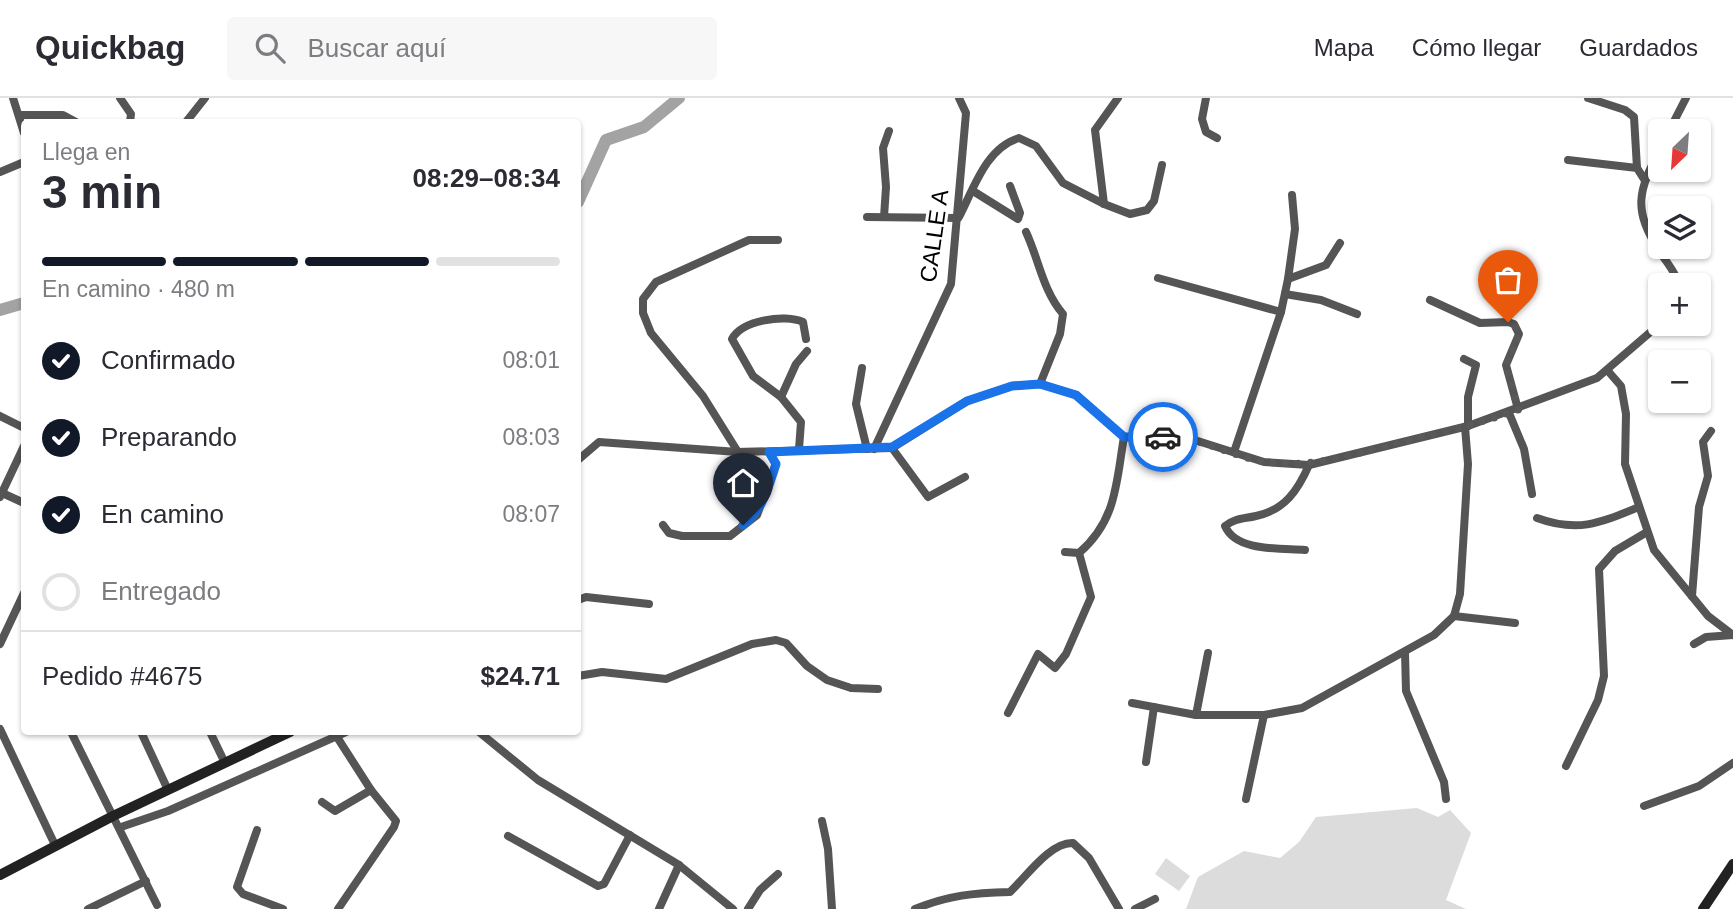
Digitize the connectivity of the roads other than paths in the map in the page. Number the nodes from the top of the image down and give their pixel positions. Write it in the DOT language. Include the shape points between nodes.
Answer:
graph roads {
  1 [pos="13,98"];
  2 [pos="120,98"];
  3 [pos="205,98"];
  4 [pos="960,98"];
  5 [pos="1118,98"];
  6 [pos="1206,98"];
  7 [pos="1588,98"];
  8 [pos="1686,98"];
  9 [pos="19,115"];
  10 [pos="70,119"];
  11 [pos="130,119"];
  12 [pos="189,119"];
  13 [pos="1675,119"];
  14 [pos="21,122"];
  15 [pos="888,131"];
  16 [pos="1217,138"];
  17 [pos="1568,160"];
  18 [pos="21,164"];
  19 [pos="1162,165"];
  20 [pos="1637,168"];
  21 [pos="1648,171"];
  22 [pos="0,172"];
  23 [pos="1644,179"];
  24 [pos="1010,186"];
  25 [pos="973,191"];
  26 [pos="1292,195"];
  27 [pos="1104,204"];
  28 [pos="867,217"];
  29 [pos="884,217"];
  30 [pos="958,219"];
  31 [pos="1026,232"];
  32 [pos="778,240"];
  33 [pos="1340,243"];
  34 [pos="1672,273"];
  35 [pos="1158,278"];
  36 [pos="1288,279"];
  37 [pos="1285,294"];
  38 [pos="1430,300"];
  39 [pos="1280,312"];
  40 [pos="1357,314"];
  41 [pos="1648,335"];
  42 [pos="806,339"];
  43 [pos="807,351"];
  44 [pos="1464,359"];
  45 [pos="862,368"];
  46 [pos="1608,371"];
  47 [pos="1040,384"];
  48 [pos="782,397"];
  49 [pos="1513,411"];
  50 [pos="0,416"];
  51 [pos="21,426"];
  52 [pos="1466,427"];
  53 [pos="1711,431"];
  54 [pos="1124,437"];
  55 [pos="892,447"];
  56 [pos="799,449"];
  57 [pos="871,449"];
  58 [pos="21,452"];
  59 [pos="738,452"];
  60 [pos="769,452"];
  61 [pos="1234,452"];
  62 [pos="581,457"];
  63 [pos="1309,465"];
  64 [pos="965,477"];
  65 [pos="1,494"];
  66 [pos="1532,494"];
  67 [pos="21,502"];
  68 [pos="1639,507"];
  69 [pos="1536,519"];
  70 [pos="663,525"];
  71 [pos="1647,532"];
  72 [pos="1305,550"];
  73 [pos="1065,552"];
  74 [pos="1079,553"];
  75 [pos="1692,596"];
  76 [pos="21,599"];
  77 [pos="581,599"];
  78 [pos="649,604"];
  79 [pos="1454,617"];
  80 [pos="1515,622"];
  81 [pos="1733,635"];
  82 [pos="0,644"];
  83 [pos="1694,645"];
  84 [pos="1208,653"];
  85 [pos="1405,653"];
  86 [pos="581,676"];
  87 [pos="878,689"];
  88 [pos="1132,703"];
  89 [pos="1154,707"];
  90 [pos="1008,713"];
  91 [pos="1196,715"];
  92 [pos="1264,715"];
  93 [pos="0,729"];
  94 [pos="72,735"];
  95 [pos="142,735"];
  96 [pos="211,735"];
  97 [pos="284,735"];
  98 [pos="341,735"];
  99 [pos="483,735"];
  100 [pos="337,737"];
  101 [pos="1146,762"];
  102 [pos="225,763"];
  103 [pos="1733,763"];
  104 [pos="1566,766"];
  105 [pos="168,790"];
  106 [pos="371,790"];
  107 [pos="1246,799"];
  108 [pos="1446,799"];
  109 [pos="321,802"];
  110 [pos="1644,807"];
  111 [pos="113,816"];
  112 [pos="822,821"];
  113 [pos="121,827"];
  114 [pos="257,830"];
  115 [pos="630,835"];
  116 [pos="508,836"];
  117 [pos="55,845"];
  118 [pos="1733,864"];
  119 [pos="679,865"];
  120 [pos="778,874"];
  121 [pos="0,875"];
  122 [pos="146,881"];
  123 [pos="1155,899"];
  124 [pos="157,905"];
  125 [pos="88,909"];
  126 [pos="283,909"];
  127 [pos="338,909"];
  128 [pos="659,909"];
  129 [pos="733,909"];
  130 [pos="748,909"];
  131 [pos="832,909"];
  132 [pos="915,909"];
  133 [pos="1119,909"];
  134 [pos="1135,909"];
  135 [pos="1703,909"];
  1 -- 9 [label="street"];
  2 -- 11 [label="street"];
  3 -- 12 [label="street"];
  4 -- 30 [label="street, CALLE A" via="966,113"];
  5 -- 27 [label="street" via="1095,130"];
  6 -- 16 [label="street" via="1202,119 1206,132"];
  7 -- 20 [label="street" via="1634,117"];
  8 -- 13 [label="street"];
  9 -- 10 [label="street"];
  9 -- 14 [label="street"];
  15 -- 29 [label="street" via="883,148"];
  17 -- 20 [label="street"];
  18 -- 22 [label="street"];
  19 -- 27 [label="street" via="1154,201 1147,210 1130,214"];
  20 -- 23 [label="street"];
  21 -- 23 [label="street"];
  23 -- 34 [label="street" via="1641,210 1645,228"];
  24 -- 25 [label="street" via="1018,219"];
  25 -- 27 [label="street" via="992,154 1019,138 1036,146 1063,183"];
  25 -- 30 [label="street"];
  26 -- 36 [label="street" via="1294,229"];
  28 -- 29 [label="street"];
  29 -- 30 [label="street"];
  30 -- 57 [label="street, CALLE A" via="951,284"];
  31 -- 47 [label="street" via="1049,298 1063,314"];
  32 -- 59 [label="street" via="749,240 656,282 643,299 651,334 703,396"];
  33 -- 36 [label="street" via="1326,265"];
  35 -- 39 [label="street"];
  36 -- 37 [label="street"];
  37 -- 39 [label="street"];
  37 -- 40 [label="street" via="1321,300"];
  38 -- 49 [label="street" via="1480,324 1514,324 1519,334 1506,365"];
  39 -- 61 [label="street"];
  41 -- 46 [label="street"];
  42 -- 48 [label="street" via="803,322 791,317 747,325 737,329 732,339 753,376"];
  43 -- 48 [label="street"];
  44 -- 52 [label="street" via="1476,365"];
  45 -- 57 [label="street" via="856,404"];
  46 -- 49 [label="street"];
  46 -- 68 [label="street" via="1621,386 1626,414 1625,464"];
  47 -- 54 [label="street" via="1076,395"];
  47 -- 55 [label="street" via="1012,386 967,401"];
  48 -- 56 [label="street" via="801,422"];
  49 -- 52 [label="street"];
  49 -- 66 [label="street"];
  50 -- 51 [label="street"];
  52 -- 63 [label="street"];
  52 -- 79 [label="street" via="1460,594"];
  53 -- 75 [label="street" via="1703,442 1708,476 1699,507"];
  54 -- 61 [label="street" via="1182,436"];
  54 -- 74 [label="street" via="1112,510"];
  55 -- 57 [label="street"];
  55 -- 64 [label="street" via="928,497"];
  56 -- 57 [label="street"];
  56 -- 60 [label="street"];
  58 -- 65 [label="street"];
  59 -- 60 [label="street"];
  59 -- 62 [label="street" via="599,442"];
  60 -- 70 [label="street" via="776,464 757,515 730,536 682,536 669,533"];
  61 -- 63 [label="street" via="1264,462"];
  63 -- 72 [label="street" via="1298,488 1281,507 1233,520 1225,527 1228,535 1244,544"];
  65 -- 67 [label="street"];
  68 -- 69 [label="street" via="1593,526 1559,526"];
  68 -- 71 [label="street"];
  71 -- 75 [label="street" via="1654,550"];
  71 -- 104 [label="street" via="1615,551 1599,569 1604,676 1598,700"];
  73 -- 74 [label="street"];
  74 -- 90 [label="street" via="1091,597 1066,654 1055,668 1038,654"];
  75 -- 81 [label="street"];
  76 -- 82 [label="street"];
  77 -- 78 [label="street"];
  79 -- 80 [label="street"];
  79 -- 85 [label="street"];
  81 -- 83 [label="street" via="1706,637"];
  84 -- 91 [label="street"];
  85 -- 92 [label="street" via="1302,708"];
  85 -- 108 [label="street" via="1406,691 1444,782"];
  86 -- 87 [label="street" via="602,672 666,679 752,644 776,640 786,643 827,680 851,688"];
  88 -- 89 [label="street"];
  89 -- 91 [label="street"];
  89 -- 101 [label="street"];
  91 -- 92 [label="street"];
  92 -- 107 [label="street"];
  93 -- 117 [label="street"];
  94 -- 111 [label="street"];
  95 -- 105 [label="street"];
  96 -- 102 [label="street"];
  97 -- 102 [label="street"];
  98 -- 100 [label="street"];
  99 -- 115 [label="street" via="538,780"];
  100 -- 106 [label="street"];
  100 -- 113 [label="street"];
  102 -- 105 [label="street"];
  103 -- 110 [label="street" via="1699,786"];
  105 -- 111 [label="street"];
  106 -- 109 [label="street" via="335,811"];
  106 -- 127 [label="street" via="396,824"];
  111 -- 113 [label="street"];
  111 -- 117 [label="street"];
  112 -- 131 [label="street"];
  113 -- 122 [label="street"];
  114 -- 126 [label="street" via="237,887 243,894"];
  115 -- 116 [label="street" via="604,884 598,886"];
  115 -- 119 [label="street"];
  117 -- 121 [label="street"];
  118 -- 135 [label="street"];
  119 -- 128 [label="street"];
  119 -- 129 [label="street"];
  120 -- 130 [label="street"];
  122 -- 124 [label="street"];
  122 -- 125 [label="street"];
  123 -- 134 [label="street"];
  132 -- 133 [label="street" via="964,893 1010,892 1064,842 1073,843 1089,858"];
}
